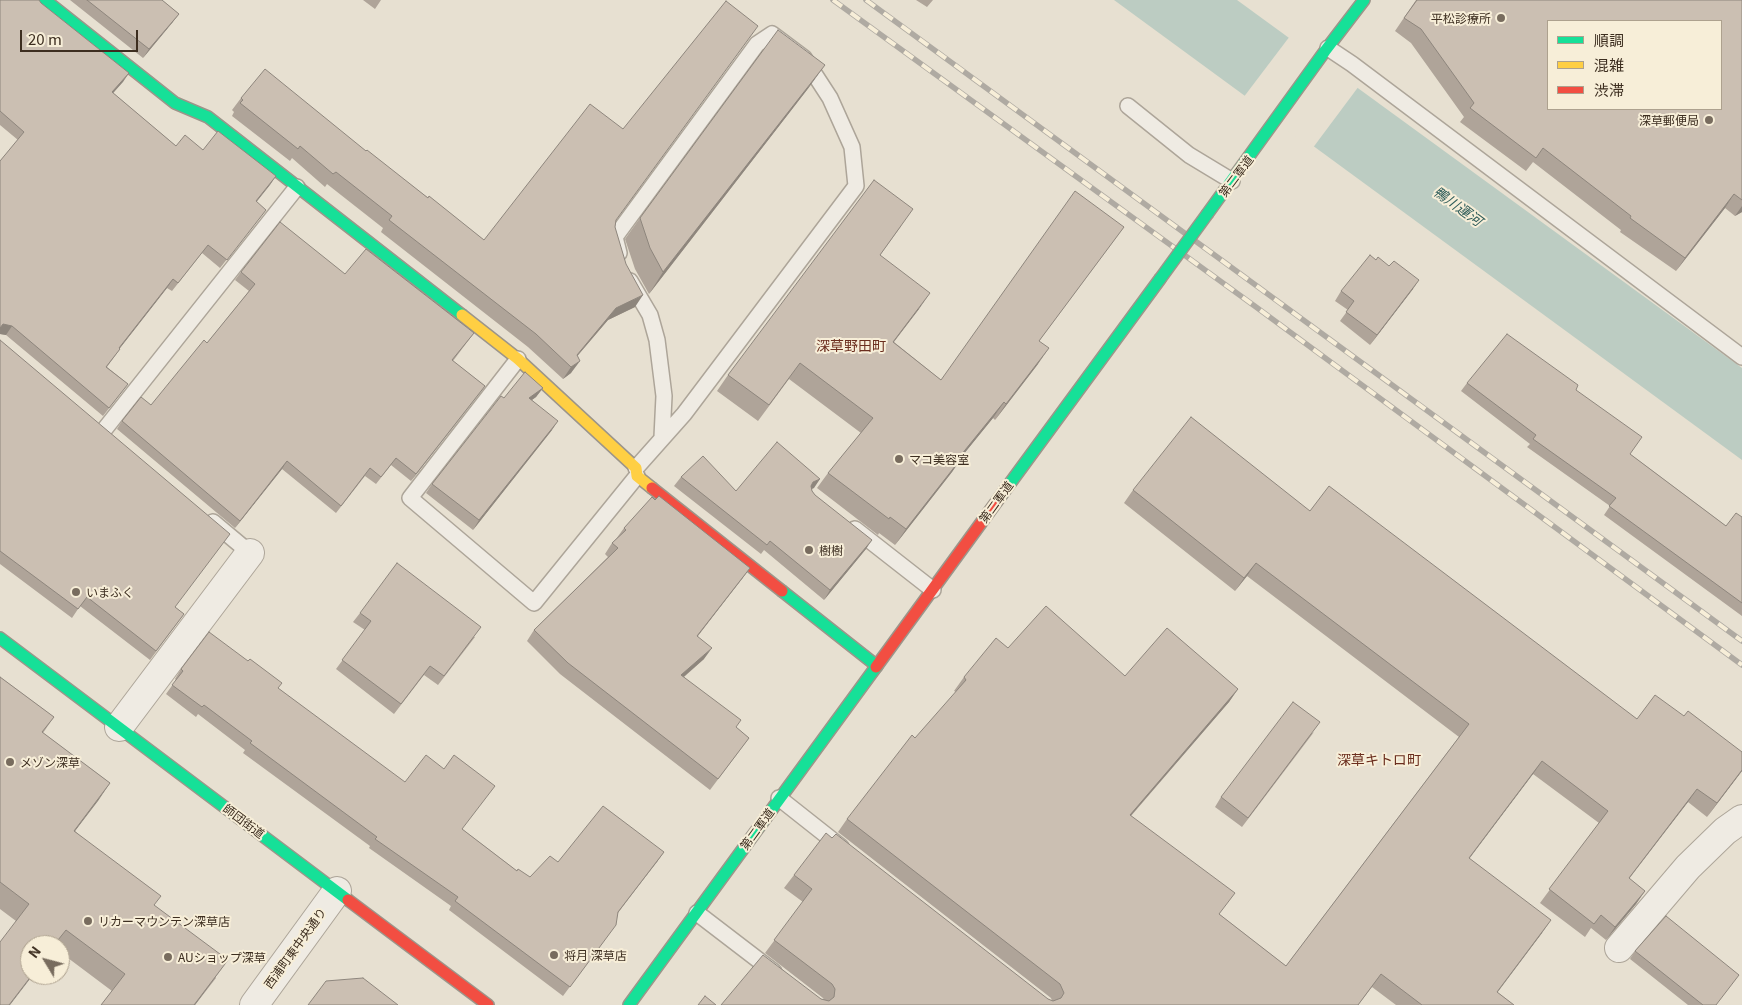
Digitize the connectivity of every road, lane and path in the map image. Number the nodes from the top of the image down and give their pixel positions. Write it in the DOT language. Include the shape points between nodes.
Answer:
graph roads {
  1 [pos="45,0"];
  2 [pos="1364,0"];
  3 [pos="1326,50"];
  4 [pos="1128,106"];
  5 [pos="1232,181"];
  6 [pos="297,187"];
  7 [pos="1742,357"];
  8 [pos="518,359"];
  9 [pos="90,418"];
  10 [pos="662,437"];
  11 [pos="636,472"];
  12 [pos="199,510"];
  13 [pos="844,520"];
  14 [pos="250,553"];
  15 [pos="933,590"];
  16 [pos="0,638"];
  17 [pos="877,666"];
  18 [pos="119,727"];
  19 [pos="779,798"];
  20 [pos="1742,820"];
  21 [pos="850,853"];
  22 [pos="337,891"];
  23 [pos="696,913"];
  24 [pos="1619,948"];
  25 [pos="785,981"];
  26 [pos="254,1005"];
  27 [pos="488,1005"];
  28 [pos="629,1005"];
  1 -- 6 [label="street" via="175,104 208,117"];
  2 -- 3 [label="street, 第二軍道"];
  3 -- 5 [label="street, 第二軍道"];
  3 -- 7 [label="lane" via="1352,64"];
  4 -- 5 [label="lane" via="1189,155"];
  5 -- 15 [label="street, 第二軍道, bridge"];
  6 -- 8 [label="street"];
  6 -- 9 [label="lane" via="108,433"];
  8 -- 11 [label="street"];
  8 -- 11 [label="lane" via="410,498 534,602"];
  10 -- 10 [label="lane" via="684,414 856,186 852,147 830,98 804,58 772,34 756,44 615,237 626,273 650,315 657,340 664,396"];
  10 -- 11 [label="lane"];
  11 -- 17 [label="street"];
  12 -- 14 [label="lane"];
  13 -- 15 [label="lane"];
  14 -- 18 [label="street"];
  15 -- 17 [label="street, 第二軍道"];
  16 -- 18 [label="street, 師団街道"];
  17 -- 19 [label="street, 第二軍道"];
  18 -- 22 [label="street, 師団街道"];
  19 -- 21 [label="lane"];
  19 -- 23 [label="street, 第二軍道"];
  20 -- 24 [label="street" via="1725,831 1688,867"];
  22 -- 26 [label="street, 西浦町東中央通り"];
  22 -- 27 [label="street, 師団街道"];
  23 -- 25 [label="lane"];
  23 -- 28 [label="street, 第二軍道"];
}
